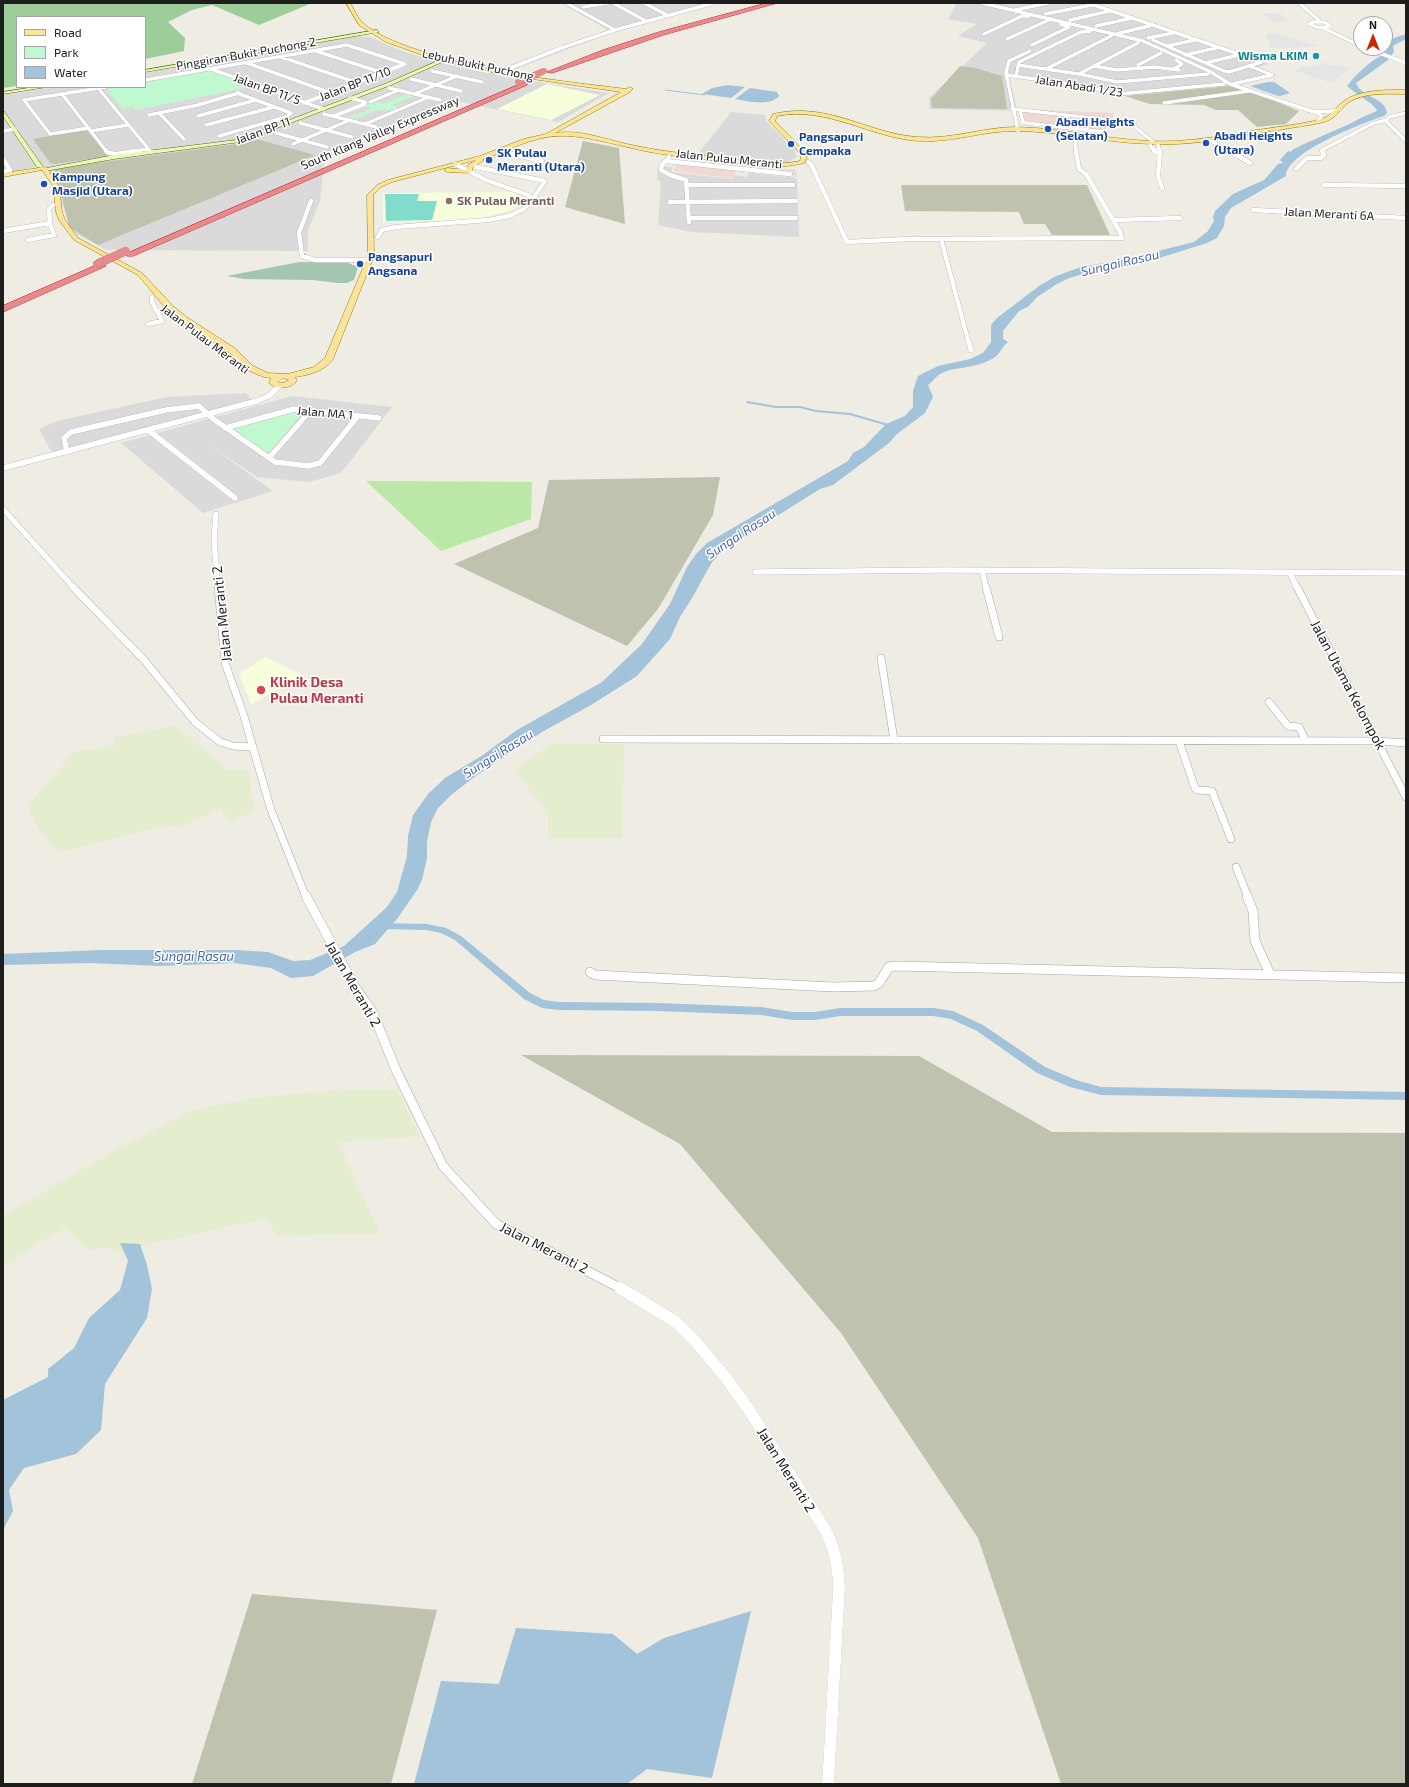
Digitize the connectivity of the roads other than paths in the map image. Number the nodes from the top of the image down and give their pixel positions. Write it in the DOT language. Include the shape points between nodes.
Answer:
graph roads {
  1 [pos="348,3"];
  2 [pos="354,3"];
  3 [pos="566,3"];
  4 [pos="576,3"];
  5 [pos="608,3"];
  6 [pos="613,3"];
  7 [pos="644,3"];
  8 [pos="714,3"];
  9 [pos="765,3"];
  10 [pos="774,3"];
  11 [pos="982,3"];
  12 [pos="994,3"];
  13 [pos="1048,3"];
  14 [pos="1295,3"];
  15 [pos="1299,3"];
  16 [pos="988,4"];
  17 [pos="1090,4"];
  18 [pos="583,7"];
  19 [pos="1016,9"];
  20 [pos="589,10"];
  21 [pos="1111,11"];
  22 [pos="667,14"];
  23 [pos="1045,14"];
  24 [pos="1133,18"];
  25 [pos="1051,19"];
  26 [pos="1070,20"];
  27 [pos="646,21"];
  28 [pos="1047,21"];
  29 [pos="1313,22"];
  30 [pos="1321,22"];
  31 [pos="614,24"];
  32 [pos="1154,25"];
  33 [pos="1082,26"];
  34 [pos="1096,26"];
  35 [pos="364,27"];
  36 [pos="1328,27"];
  37 [pos="622,28"];
  38 [pos="1323,28"];
  39 [pos="615,30"];
  40 [pos="374,32"];
  41 [pos="1121,32"];
  42 [pos="1174,32"];
  43 [pos="356,34"];
  44 [pos="984,34"];
  45 [pos="1116,34"];
  46 [pos="1111,36"];
  47 [pos="1008,39"];
  48 [pos="1195,40"];
  49 [pos="1353,41"];
  50 [pos="1353,41"];
  51 [pos="1138,43"];
  52 [pos="1032,45"];
  53 [pos="1168,46"];
  54 [pos="1217,47"];
  55 [pos="315,50"];
  56 [pos="1161,53"];
  57 [pos="1186,55"];
  58 [pos="1240,55"];
  59 [pos="281,56"];
  60 [pos="1176,56"];
  61 [pos="1390,56"];
  62 [pos="433,57"];
  63 [pos="447,59"];
  64 [pos="247,62"];
  65 [pos="455,62"];
  66 [pos="1406,62"];
  67 [pos="1205,63"];
  68 [pos="435,64"];
  69 [pos="1018,65"];
  70 [pos="1138,65"];
  71 [pos="1094,66"];
  72 [pos="1250,66"];
  73 [pos="211,68"];
  74 [pos="494,69"];
  75 [pos="1046,69"];
  76 [pos="1174,69"];
  77 [pos="512,70"];
  78 [pos="146,71"];
  79 [pos="432,71"];
  80 [pos="502,72"];
  81 [pos="547,72"];
  82 [pos="383,73"];
  83 [pos="1079,74"];
  84 [pos="1208,74"];
  85 [pos="457,76"];
  86 [pos="1006,76"];
  87 [pos="1016,76"];
  88 [pos="411,79"];
  89 [pos="146,80"];
  90 [pos="482,82"];
  91 [pos="358,83"];
  92 [pos="1230,84"];
  93 [pos="436,85"];
  94 [pos="38,88"];
  95 [pos="98,88"];
  96 [pos="389,88"];
  97 [pos="607,88"];
  98 [pos="399,90"];
  99 [pos="629,90"];
  100 [pos="461,91"];
  101 [pos="1251,91"];
  102 [pos="331,93"];
  103 [pos="3,94"];
  104 [pos="62,94"];
  105 [pos="414,94"];
  106 [pos="1406,94"];
  107 [pos="618,97"];
  108 [pos="350,98"];
  109 [pos="429,98"];
  110 [pos="1356,99"];
  111 [pos="256,100"];
  112 [pos="440,100"];
  113 [pos="1164,102"];
  114 [pos="304,103"];
  115 [pos="365,103"];
  116 [pos="274,107"];
  117 [pos="1012,109"];
  118 [pos="1340,109"];
  119 [pos="1020,110"];
  120 [pos="1311,110"];
  121 [pos="324,111"];
  122 [pos="3,112"];
  123 [pos="159,113"];
  124 [pos="1406,113"];
  125 [pos="149,115"];
  126 [pos="198,116"];
  127 [pos="334,116"];
  128 [pos="350,120"];
  129 [pos="1387,120"];
  130 [pos="1318,121"];
  131 [pos="300,123"];
  132 [pos="569,123"];
  133 [pos="365,124"];
  134 [pos="1134,124"];
  135 [pos="128,125"];
  136 [pos="206,125"];
  137 [pos="255,126"];
  138 [pos="376,127"];
  139 [pos="15,128"];
  140 [pos="248,128"];
  141 [pos="1017,128"];
  142 [pos="90,129"];
  143 [pos="267,130"];
  144 [pos="326,130"];
  145 [pos="3,131"];
  146 [pos="261,133"];
  147 [pos="276,133"];
  148 [pos="574,134"];
  149 [pos="219,136"];
  150 [pos="544,136"];
  151 [pos="352,137"];
  152 [pos="1077,137"];
  153 [pos="184,140"];
  154 [pos="301,140"];
  155 [pos="1211,141"];
  156 [pos="1406,141"];
  157 [pos="293,144"];
  158 [pos="1154,144"];
  159 [pos="327,147"];
  160 [pos="150,150"];
  161 [pos="503,152"];
  162 [pos="1160,153"];
  163 [pos="672,158"];
  164 [pos="3,159"];
  165 [pos="542,162"];
  166 [pos="808,162"];
  167 [pos="479,163"];
  168 [pos="1250,163"];
  169 [pos="457,165"];
  170 [pos="41,168"];
  171 [pos="1296,169"];
  172 [pos="440,170"];
  173 [pos="471,173"];
  174 [pos="6,174"];
  175 [pos="790,174"];
  176 [pos="34,176"];
  177 [pos="688,185"];
  178 [pos="744,185"];
  179 [pos="1324,186"];
  180 [pos="1404,186"];
  181 [pos="1162,188"];
  182 [pos="1406,191"];
  183 [pos="532,200"];
  184 [pos="311,201"];
  185 [pos="689,201"];
  186 [pos="796,201"];
  187 [pos="670,202"];
  188 [pos="53,206"];
  189 [pos="1253,210"];
  190 [pos="796,218"];
  191 [pos="1180,218"];
  192 [pos="1406,218"];
  193 [pos="1113,220"];
  194 [pos="50,223"];
  195 [pos="3,232"];
  196 [pos="378,237"];
  197 [pos="942,239"];
  198 [pos="28,240"];
  199 [pos="369,260"];
  200 [pos="99,265"];
  201 [pos="152,297"];
  202 [pos="3,304"];
  203 [pos="3,310"];
  204 [pos="148,324"];
  205 [pos="971,350"];
  206 [pos="280,377"];
  207 [pos="291,379"];
  208 [pos="276,384"];
  209 [pos="310,411"];
  210 [pos="207,415"];
  211 [pos="358,416"];
  212 [pos="379,418"];
  213 [pos="225,428"];
  214 [pos="148,430"];
  215 [pos="67,452"];
  216 [pos="269,458"];
  217 [pos="3,468"];
  218 [pos="235,498"];
  219 [pos="3,509"];
  220 [pos="216,514"];
  221 [pos="982,570"];
  222 [pos="755,572"];
  223 [pos="1290,573"];
  224 [pos="1406,573"];
  225 [pos="999,637"];
  226 [pos="881,658"];
  227 [pos="1269,702"];
  228 [pos="603,739"];
  229 [pos="894,740"];
  230 [pos="1179,741"];
  231 [pos="1306,741"];
  232 [pos="1378,741"];
  233 [pos="1406,743"];
  234 [pos="252,747"];
  235 [pos="1406,797"];
  236 [pos="1231,839"];
  237 [pos="1236,866"];
  238 [pos="590,972"];
  239 [pos="1270,974"];
  240 [pos="1406,978"];
  241 [pos="828,1784"];
  1 -- 35 [label="main road, Lebuh Bukit Puchong" via="348,8"];
  2 -- 40 [label="main road, Lebuh Bukit Puchong" via="363,20"];
  3 -- 39 [label="street"];
  4 -- 18 [label="street"];
  5 -- 18 [label="street"];
  6 -- 27 [label="street"];
  7 -- 22 [label="street"];
  8 -- 22 [label="street"];
  9 -- 81 [label="highway, South Klang Valley Expressway" via="644,35"];
  10 -- 81 [label="highway, South Klang Valley Expressway" via="648,36"];
  11 -- 16 [label="street"];
  12 -- 16 [label="street"];
  13 -- 19 [label="street"];
  14 -- 29 [label="street"];
  15 -- 30 [label="street"];
  16 -- 19 [label="street"];
  17 -- 21 [label="street"];
  17 -- 23 [label="street"];
  18 -- 20 [label="street"];
  19 -- 23 [label="street"];
  19 -- 25 [label="street"];
  21 -- 24 [label="street"];
  21 -- 26 [label="street"];
  22 -- 27 [label="street"];
  23 -- 26 [label="street"];
  24 -- 32 [label="street"];
  24 -- 34 [label="street"];
  25 -- 28 [label="street"];
  25 -- 33 [label="street"];
  26 -- 34 [label="street"];
  27 -- 37 [label="street"];
  28 -- 44 [label="street" via="1022,16"];
  28 -- 47 [label="street"];
  28 -- 52 [label="street" via="1069,27"];
  29 -- 30 [label="street"];
  29 -- 38 [label="street" via="1309,23 1310,25"];
  30 -- 36 [label="street" via="1330,25"];
  31 -- 37 [label="street"];
  32 -- 41 [label="street"];
  32 -- 42 [label="street"];
  33 -- 45 [label="street"];
  33 -- 86 [label="street" via="1010,61"];
  34 -- 41 [label="street"];
  35 -- 40 [label="main road, Lebuh Bukit Puchong"];
  35 -- 43 [label="main road"];
  36 -- 38 [label="street"];
  36 -- 50 [label="street"];
  37 -- 39 [label="street"];
  38 -- 49 [label="street"];
  39 -- 77 [label="street"];
  40 -- 43 [label="main road"];
  40 -- 43 [label="street, Pinggiran Bukit Puchong 2"];
  40 -- 62 [label="main road, Lebuh Bukit Puchong" via="397,46"];
  40 -- 63 [label="main road, Lebuh Bukit Puchong" via="403,45"];
  41 -- 45 [label="street"];
  42 -- 48 [label="street"];
  42 -- 53 [label="street" via="1148,38"];
  43 -- 78 [label="street, Pinggiran Bukit Puchong 2"];
  45 -- 60 [label="street" via="1143,41"];
  46 -- 51 [label="street"];
  46 -- 69 [label="street" via="1082,31"];
  46 -- 75 [label="street"];
  48 -- 53 [label="street"];
  48 -- 54 [label="street"];
  51 -- 56 [label="street"];
  51 -- 71 [label="street"];
  53 -- 57 [label="street"];
  54 -- 57 [label="street"];
  54 -- 58 [label="street"];
  55 -- 59 [label="street"];
  55 -- 82 [label="street"];
  55 -- 82 [label="street, Jalan BP 11/10" via="347,45 405,64"];
  56 -- 70 [label="street"];
  56 -- 76 [label="street" via="1182,64"];
  57 -- 60 [label="street"];
  57 -- 67 [label="street"];
  58 -- 67 [label="street"];
  58 -- 72 [label="street" via="1262,62"];
  59 -- 64 [label="street"];
  59 -- 91 [label="street"];
  60 -- 92 [label="street"];
  61 -- 66 [label="street"];
  62 -- 63 [label="main road, Lebuh Bukit Puchong"];
  62 -- 68 [label="main road" via="436,60"];
  63 -- 65 [label="main road, Lebuh Bukit Puchong"];
  63 -- 68 [label="street, Jalan BP 11"];
  63 -- 74 [label="main road, Lebuh Bukit Puchong"];
  64 -- 73 [label="street"];
  64 -- 102 [label="street"];
  65 -- 68 [label="main road"];
  65 -- 80 [label="main road, Lebuh Bukit Puchong"];
  67 -- 72 [label="street" via="1227,72"];
  68 -- 108 [label="street, Jalan BP 11"];
  69 -- 75 [label="street"];
  69 -- 87 [label="street"];
  71 -- 83 [label="street"];
  71 -- 84 [label="street" via="1117,70 1154,67"];
  72 -- 92 [label="street" via="1272,75"];
  73 -- 89 [label="street"];
  73 -- 114 [label="street, Jalan BP 11/5"];
  74 -- 77 [label="main road"];
  74 -- 80 [label="main road, Lebuh Bukit Puchong"];
  75 -- 83 [label="street"];
  77 -- 80 [label="main road, Lebuh Bukit Puchong"];
  77 -- 99 [label="main road, Lebuh Bukit Puchong"];
  79 -- 85 [label="street"];
  80 -- 97 [label="main road, Lebuh Bukit Puchong"];
  81 -- 200 [label="highway, South Klang Valley Expressway"];
  82 -- 91 [label="street, Jalan BP 11/10"];
  83 -- 84 [label="street" via="1118,82"];
  84 -- 87 [label="street, Jalan Abadi 1/23" via="1224,84 1119,94"];
  85 -- 90 [label="street"];
  85 -- 93 [label="street"];
  86 -- 87 [label="street, Jalan Abadi 1/23"];
  86 -- 117 [label="street"];
  88 -- 93 [label="street"];
  91 -- 102 [label="street, Jalan BP 11/10"];
  92 -- 101 [label="street"];
  93 -- 100 [label="street"];
  93 -- 105 [label="street"];
  94 -- 103 [label="street"];
  95 -- 104 [label="street"];
  95 -- 135 [label="street"];
  96 -- 98 [label="street"];
  97 -- 99 [label="main road, Lebuh Bukit Puchong"];
  97 -- 107 [label="main road" via="619,92"];
  98 -- 105 [label="street"];
  98 -- 115 [label="street"];
  99 -- 107 [label="main road"];
  101 -- 113 [label="street"];
  101 -- 120 [label="street"];
  102 -- 114 [label="street, Jalan BP 11/10"];
  104 -- 142 [label="street"];
  104 -- 142 [label="street" via="25,99 50,134"];
  105 -- 109 [label="street"];
  106 -- 110 [label="main road, Jalan Pulau Meranti"];
  107 -- 132 [label="main road"];
  108 -- 115 [label="street"];
  108 -- 121 [label="street, Jalan BP 11"];
  109 -- 112 [label="street"];
  109 -- 133 [label="street"];
  110 -- 118 [label="main road, Jalan Pulau Meranti" via="1347,101"];
  110 -- 155 [label="main road, Jalan Pulau Meranti" via="1341,117 1331,121"];
  111 -- 116 [label="street"];
  111 -- 123 [label="street" via="238,93"];
  111 -- 126 [label="street"];
  114 -- 121 [label="street, Jalan BP 11/5"];
  115 -- 127 [label="street"];
  116 -- 136 [label="street"];
  116 -- 137 [label="street" via="292,113"];
  117 -- 119 [label="street"];
  117 -- 141 [label="street"];
  118 -- 120 [label="street" via="1328,112"];
  118 -- 130 [label="main road, Jalan Pulau Meranti" via="1336,115"];
  119 -- 119 [label="street" via="1023,122 1026,123 1106,132 1110,119"];
  120 -- 130 [label="street" via="1322,116"];
  121 -- 127 [label="street, Jalan BP 11/5"];
  121 -- 143 [label="street, Jalan BP 11"];
  122 -- 139 [label="street"];
  123 -- 125 [label="street"];
  123 -- 153 [label="street"];
  124 -- 129 [label="street"];
  127 -- 128 [label="street, Jalan BP 11/5"];
  128 -- 133 [label="street, Jalan BP 11/5"];
  128 -- 144 [label="street"];
  129 -- 156 [label="street" via="1387,123"];
  129 -- 171 [label="street" via="1367,126 1322,150 1324,155 1321,158 1307,158"];
  130 -- 158 [label="main road, Jalan Pulau Meranti" via="1210,139"];
  131 -- 144 [label="street"];
  132 -- 148 [label="main road" via="567,130"];
  132 -- 150 [label="main road"];
  133 -- 138 [label="street, Jalan BP 11/5"];
  134 -- 158 [label="street"];
  135 -- 142 [label="street"];
  135 -- 160 [label="street"];
  137 -- 140 [label="street"];
  137 -- 143 [label="street"];
  139 -- 145 [label="street"];
  139 -- 170 [label="street"];
  140 -- 146 [label="street"];
  140 -- 149 [label="street"];
  141 -- 152 [label="main road, Jalan Pulau Meranti"];
  141 -- 158 [label="main road, Jalan Pulau Meranti"];
  141 -- 163 [label="main road, Jalan Pulau Meranti" via="940,139 917,139 817,114 788,111 775,115 772,121 802,153 804,160 798,163 765,165"];
  141 -- 166 [label="main road, Jalan Pulau Meranti" via="943,140 916,141 892,137 811,114 792,113 781,116 779,123 809,153"];
  142 -- 160 [label="street" via="108,153"];
  143 -- 146 [label="street, Jalan BP 11"];
  144 -- 151 [label="street"];
  144 -- 154 [label="street"];
  146 -- 160 [label="street, Jalan BP 11" via="231,143"];
  147 -- 154 [label="street"];
  148 -- 150 [label="main road, Jalan Pulau Meranti"];
  148 -- 163 [label="main road, Jalan Pulau Meranti"];
  150 -- 169 [label="main road, Jalan Pulau Meranti"];
  152 -- 158 [label="main road, Jalan Pulau Meranti"];
  152 -- 193 [label="street" via="1075,144 1079,169 1086,173"];
  154 -- 157 [label="street"];
  154 -- 159 [label="street"];
  155 -- 158 [label="main road, Jalan Pulau Meranti"];
  155 -- 168 [label="street"];
  158 -- 162 [label="street"];
  158 -- 162 [label="street" via="1154,151"];
  160 -- 170 [label="street, Jalan BP 11"];
  161 -- 163 [label="main road, Jalan Pulau Meranti" via="540,138 568,136"];
  161 -- 165 [label="street"];
  161 -- 167 [label="main road, Jalan Pulau Meranti"];
  162 -- 181 [label="street" via="1157,172"];
  163 -- 166 [label="main road, Jalan Pulau Meranti" via="776,168 794,167"];
  163 -- 175 [label="street"];
  163 -- 177 [label="street" via="665,173 686,180"];
  164 -- 174 [label="street"];
  166 -- 197 [label="street" via="847,242"];
  167 -- 169 [label="main road, Jalan Pulau Meranti"];
  167 -- 173 [label="main road" via="470,166"];
  167 -- 183 [label="street" via="487,168 545,181"];
  169 -- 172 [label="main road, Jalan Pulau Meranti"];
  169 -- 173 [label="street"];
  169 -- 199 [label="main road, Jalan Pulau Meranti" via="401,177 384,183 373,191 369,205"];
  170 -- 174 [label="main road"];
  170 -- 188 [label="main road, Jalan Pulau Meranti" via="52,192"];
  170 -- 206 [label="main road, Jalan Pulau Meranti" via="54,181 58,191 59,212 68,232 76,239 140,274 171,309 232,351 250,368"];
  172 -- 173 [label="main road"];
  172 -- 196 [label="main road, Jalan Pulau Meranti" via="394,182 379,191 375,205"];
  173 -- 183 [label="street" via="522,192"];
  174 -- 176 [label="main road"];
  177 -- 178 [label="street"];
  177 -- 185 [label="street"];
  178 -- 178 [label="street" via="772,185 794,185 747,181"];
  179 -- 180 [label="street"];
  180 -- 182 [label="street"];
  183 -- 196 [label="street" via="527,208 501,217 471,223 392,228 382,230"];
  184 -- 199 [label="street" via="299,233 302,256 315,260"];
  185 -- 186 [label="street"];
  185 -- 187 [label="street"];
  185 -- 190 [label="street" via="689,220"];
  188 -- 194 [label="street" via="49,209"];
  188 -- 201 [label="main road, Jalan Pulau Meranti" via="53,213 62,232 70,240 126,270"];
  189 -- 192 [label="street, Jalan Meranti 6A"];
  191 -- 193 [label="street"];
  193 -- 197 [label="street" via="1122,238"];
  194 -- 195 [label="street"];
  194 -- 198 [label="street" via="54,235"];
  196 -- 207 [label="main road, Jalan Pulau Meranti" via="377,256 336,359 318,372"];
  197 -- 205 [label="street"];
  199 -- 207 [label="main road, Jalan Pulau Meranti" via="326,363"];
  200 -- 202 [label="highway, South Klang Valley Expressway"];
  200 -- 203 [label="highway, South Klang Valley Expressway"];
  201 -- 204 [label="street" via="162,321"];
  201 -- 208 [label="main road, Jalan Pulau Meranti" via="178,322 226,354 243,370"];
  206 -- 207 [label="main road"];
  206 -- 208 [label="main road"];
  207 -- 208 [label="main road" via="288,384"];
  208 -- 210 [label="street" via="270,396"];
  209 -- 211 [label="street, Jalan MA 1"];
  209 -- 213 [label="street, Jalan MA 1" via="290,410"];
  209 -- 216 [label="street"];
  210 -- 213 [label="street"];
  210 -- 214 [label="street"];
  210 -- 215 [label="street" via="199,406 175,408 71,432 64,438"];
  211 -- 212 [label="street, Jalan MA 1"];
  211 -- 216 [label="street" via="315,466 275,462"];
  213 -- 216 [label="street"];
  214 -- 215 [label="street"];
  214 -- 218 [label="street"];
  215 -- 217 [label="street"];
  219 -- 234 [label="street" via="96,612 144,660 194,722 220,742"];
  220 -- 234 [label="street, Jalan Meranti 2" via="214,540 225,663 243,712"];
  221 -- 222 [label="street"];
  221 -- 223 [label="street"];
  221 -- 225 [label="street"];
  223 -- 224 [label="street"];
  223 -- 232 [label="street, Jalan Utama Kelompok"];
  226 -- 229 [label="street"];
  227 -- 231 [label="street" via="1288,726 1299,727"];
  228 -- 229 [label="street"];
  229 -- 230 [label="street"];
  230 -- 231 [label="street"];
  230 -- 236 [label="street" via="1195,788 1212,791"];
  231 -- 232 [label="street"];
  232 -- 233 [label="street"];
  232 -- 235 [label="street, Jalan Utama Kelompok"];
  234 -- 241 [label="street, Jalan Meranti 2" via="271,810 297,880 320,926 373,1014 396,1070 443,1166 496,1224 614,1285 676,1322 699,1346 740,1398 826,1531 838,1564 839,1589"];
  237 -- 239 [label="street" via="1253,911 1255,941"];
  238 -- 239 [label="street" via="595,975 833,987 874,986 879,983 889,967 896,966"];
  239 -- 240 [label="street"];
}
